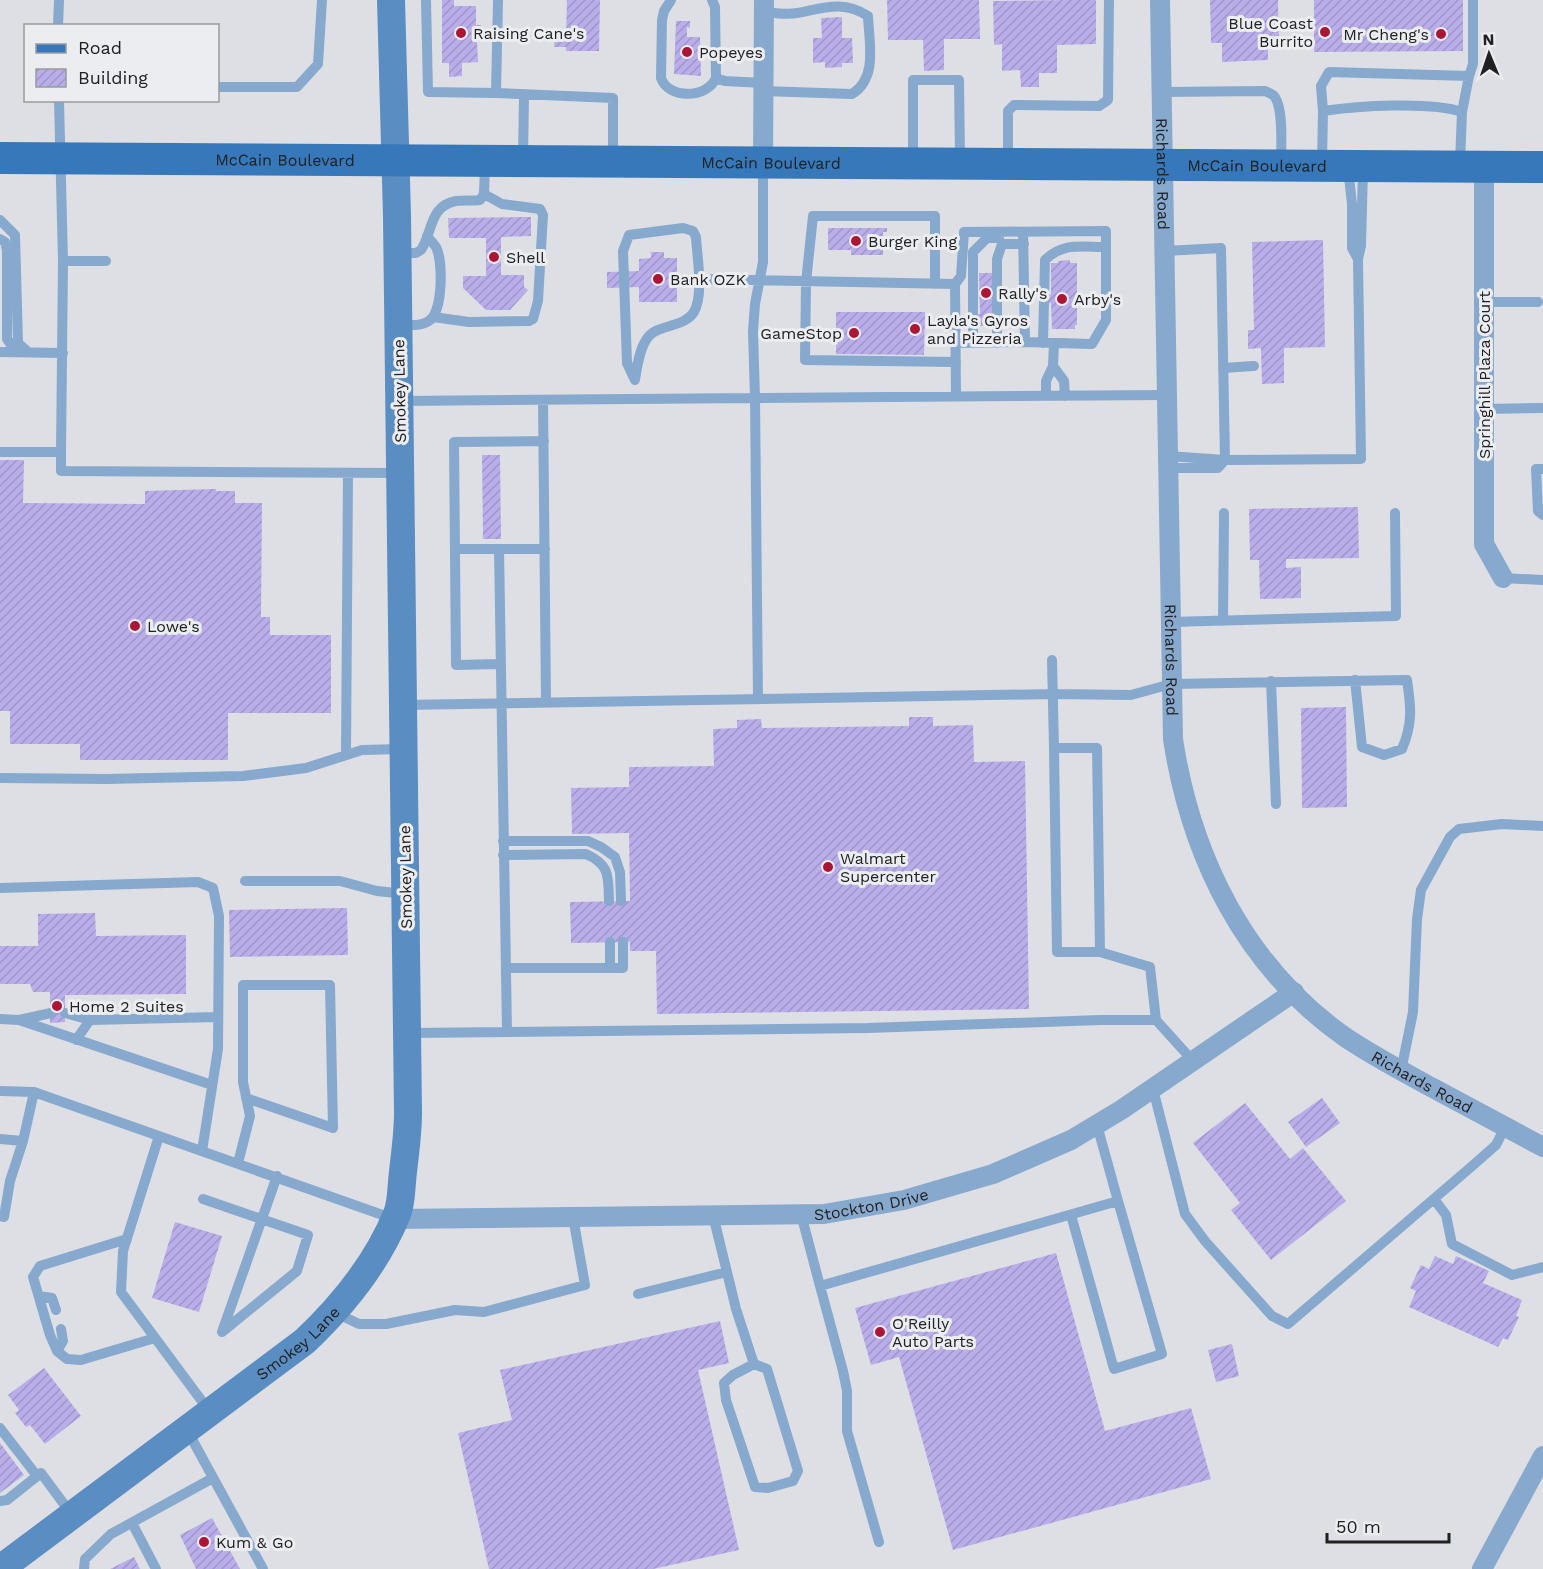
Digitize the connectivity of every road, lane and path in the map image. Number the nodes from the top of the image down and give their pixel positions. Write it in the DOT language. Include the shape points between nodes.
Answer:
graph roads {
  1 [pos="58,0"];
  2 [pos="322,0"];
  3 [pos="391,0"];
  4 [pos="426,0"];
  5 [pos="498,0"];
  6 [pos="671,0"];
  7 [pos="712,0"];
  8 [pos="1109,0"];
  9 [pos="1160,0"];
  10 [pos="1473,0"];
  11 [pos="764,6"];
  12 [pos="58,24"];
  13 [pos="1469,76"];
  14 [pos="716,78"];
  15 [pos="219,87"];
  16 [pos="763,87"];
  17 [pos="1162,92"];
  18 [pos="495,93"];
  19 [pos="524,96"];
  20 [pos="59,102"];
  21 [pos="1323,111"];
  22 [pos="1462,112"];
  23 [pos="0,158"];
  24 [pos="60,158"];
  25 [pos="395,161"];
  26 [pos="485,162"];
  27 [pos="523,162"];
  28 [pos="612,162"];
  29 [pos="763,162"];
  30 [pos="913,163"];
  31 [pos="960,164"];
  32 [pos="1008,164"];
  33 [pos="1163,164"];
  34 [pos="1281,164"];
  35 [pos="1345,165"];
  36 [pos="1472,167"];
  37 [pos="1543,167"];
  38 [pos="484,194"];
  39 [pos="0,220"];
  40 [pos="15,235"];
  41 [pos="427,236"];
  42 [pos="1024,237"];
  43 [pos="0,239"];
  44 [pos="1106,247"];
  45 [pos="7,250"];
  46 [pos="1165,251"];
  47 [pos="397,253"];
  48 [pos="63,261"];
  49 [pos="106,261"];
  50 [pos="0,262"];
  51 [pos="699,279"];
  52 [pos="760,281"];
  53 [pos="806,282"];
  54 [pos="935,284"];
  55 [pos="955,284"];
  56 [pos="1484,302"];
  57 [pos="1539,302"];
  58 [pos="433,317"];
  59 [pos="398,324"];
  60 [pos="1025,342"];
  61 [pos="956,343"];
  62 [pos="973,343"];
  63 [pos="997,343"];
  64 [pos="1048,343"];
  65 [pos="0,352"];
  66 [pos="24,352"];
  67 [pos="63,352"];
  68 [pos="956,362"];
  69 [pos="1053,366"];
  70 [pos="1254,366"];
  71 [pos="1223,368"];
  72 [pos="635,380"];
  73 [pos="1167,395"];
  74 [pos="956,396"];
  75 [pos="1046,396"];
  76 [pos="1065,396"];
  77 [pos="755,398"];
  78 [pos="635,399"];
  79 [pos="543,400"];
  80 [pos="399,401"];
  81 [pos="1543,408"];
  82 [pos="1484,409"];
  83 [pos="544,441"];
  84 [pos="0,452"];
  85 [pos="61,452"];
  86 [pos="1225,460"];
  87 [pos="1168,462"];
  88 [pos="1543,469"];
  89 [pos="348,473"];
  90 [pos="400,473"];
  91 [pos="1224,513"];
  92 [pos="1395,513"];
  93 [pos="1543,515"];
  94 [pos="455,549"];
  95 [pos="498,549"];
  96 [pos="544,549"];
  97 [pos="1503,578"];
  98 [pos="1543,579"];
  99 [pos="1223,621"];
  100 [pos="1170,622"];
  101 [pos="1052,660"];
  102 [pos="499,664"];
  103 [pos="1355,680"];
  104 [pos="1271,681"];
  105 [pos="1171,684"];
  106 [pos="1053,694"];
  107 [pos="758,699"];
  108 [pos="546,702"];
  109 [pos="500,703"];
  110 [pos="403,705"];
  111 [pos="1054,748"];
  112 [pos="404,749"];
  113 [pos="346,755"];
  114 [pos="0,778"];
  115 [pos="1276,804"];
  116 [pos="1543,826"];
  117 [pos="503,842"];
  118 [pos="503,855"];
  119 [pos="245,882"];
  120 [pos="0,888"];
  121 [pos="406,894"];
  122 [pos="621,901"];
  123 [pos="609,902"];
  124 [pos="610,942"];
  125 [pos="623,942"];
  126 [pos="1100,952"];
  127 [pos="506,968"];
  128 [pos="610,968"];
  129 [pos="1294,992"];
  130 [pos="51,1013"];
  131 [pos="65,1013"];
  132 [pos="218,1017"];
  133 [pos="0,1019"];
  134 [pos="19,1020"];
  135 [pos="90,1020"];
  136 [pos="1156,1020"];
  137 [pos="507,1032"];
  138 [pos="407,1033"];
  139 [pos="76,1040"];
  140 [pos="1193,1061"];
  141 [pos="1401,1071"];
  142 [pos="212,1085"];
  143 [pos="1153,1089"];
  144 [pos="0,1091"];
  145 [pos="34,1092"];
  146 [pos="246,1098"];
  147 [pos="1097,1125"];
  148 [pos="1505,1127"];
  149 [pos="159,1136"];
  150 [pos="0,1139"];
  151 [pos="23,1142"];
  152 [pos="1543,1147"];
  153 [pos="202,1150"];
  154 [pos="238,1163"];
  155 [pos="277,1176"];
  156 [pos="5,1181"];
  157 [pos="203,1199"];
  158 [pos="1434,1199"];
  159 [pos="1118,1201"];
  160 [pos="801,1214"];
  161 [pos="713,1215"];
  162 [pos="1071,1215"];
  163 [pos="0,1216"];
  164 [pos="573,1217"];
  165 [pos="262,1219"];
  166 [pos="394,1219"];
  167 [pos="127,1239"];
  168 [pos="1543,1267"];
  169 [pos="727,1272"];
  170 [pos="819,1286"];
  171 [pos="638,1294"];
  172 [pos="39,1296"];
  173 [pos="56,1310"];
  174 [pos="334,1313"];
  175 [pos="61,1329"];
  176 [pos="155,1338"];
  177 [pos="57,1351"];
  178 [pos="754,1364"];
  179 [pos="210,1412"];
  180 [pos="0,1428"];
  181 [pos="187,1430"];
  182 [pos="1543,1456"];
  183 [pos="37,1476"];
  184 [pos="213,1478"];
  185 [pos="0,1501"];
  186 [pos="73,1515"];
  187 [pos="132,1523"];
  188 [pos="879,1542"];
  189 [pos="151,1567"];
  190 [pos="0,1569"];
  191 [pos="84,1569"];
  192 [pos="263,1569"];
  193 [pos="1482,1569"];
  1 -- 12 [label="lane"];
  2 -- 15 [label="lane" via="318,64 297,87"];
  3 -- 25 [label="street, Smokey Lane"];
  4 -- 18 [label="lane" via="428,92"];
  5 -- 18 [label="lane"];
  6 -- 14 [label="lane" via="661,27 663,85 673,92 696,92 707,90"];
  7 -- 14 [label="lane" via="716,7"];
  8 -- 32 [label="lane" via="1108,100 1099,106 1014,105 1008,111"];
  9 -- 17 [label="street, Richards Road"];
  10 -- 13 [label="lane" via="1473,64"];
  11 -- 16 [label="street"];
  11 -- 16 [label="lane" via="796,13 825,4 859,8 868,16 870,61 862,88 852,94"];
  13 -- 21 [label="lane" via="1329,72 1321,86"];
  13 -- 22 [label="lane"];
  14 -- 16 [label="lane"];
  16 -- 29 [label="street"];
  17 -- 33 [label="street, Richards Road"];
  17 -- 34 [label="lane" via="1265,91 1273,95 1280,115"];
  18 -- 19 [label="lane"];
  19 -- 27 [label="lane"];
  19 -- 28 [label="lane" via="613,98"];
  20 -- 24 [label="lane"];
  21 -- 22 [label="lane" via="1345,107 1415,107"];
  21 -- 35 [label="lane"];
  22 -- 36 [label="lane"];
  23 -- 24 [label="main road, McCain Boulevard"];
  24 -- 25 [label="main road, McCain Boulevard"];
  24 -- 48 [label="lane"];
  25 -- 26 [label="main road, McCain Boulevard"];
  25 -- 47 [label="street, Smokey Lane"];
  26 -- 27 [label="main road, McCain Boulevard"];
  26 -- 38 [label="lane"];
  27 -- 28 [label="main road, McCain Boulevard"];
  28 -- 29 [label="main road, McCain Boulevard"];
  29 -- 30 [label="main road, McCain Boulevard"];
  29 -- 52 [label="lane"];
  30 -- 31 [label="main road, McCain Boulevard"];
  30 -- 31 [label="lane" via="913,80 959,80"];
  31 -- 32 [label="main road, McCain Boulevard"];
  32 -- 33 [label="main road, McCain Boulevard"];
  33 -- 34 [label="main road, McCain Boulevard"];
  33 -- 46 [label="street, Richards Road"];
  34 -- 35 [label="main road, McCain Boulevard"];
  35 -- 36 [label="main road, McCain Boulevard"];
  35 -- 86 [label="lane" via="1361,246 1361,459"];
  36 -- 37 [label="main road, McCain Boulevard"];
  36 -- 56 [label="street, Springhill Plaza Court"];
  38 -- 41 [label="lane" via="480,200 445,205 434,216"];
  38 -- 58 [label="lane" via="502,204 540,209 543,215 538,301 533,319 469,322"];
  39 -- 40 [label="lane"];
  40 -- 45 [label="lane"];
  40 -- 66 [label="lane" via="18,343"];
  41 -- 47 [label="lane" via="416,253"];
  41 -- 58 [label="lane" via="436,247 440,276"];
  42 -- 44 [label="lane" via="1106,231"];
  42 -- 55 [label="lane" via="964,232 961,276"];
  42 -- 60 [label="lane"];
  42 -- 62 [label="lane" via="987,238 973,252"];
  42 -- 63 [label="lane" via="1002,244 997,259"];
  43 -- 45 [label="lane"];
  44 -- 64 [label="lane" via="1106,320 1092,344"];
  44 -- 64 [label="lane" via="1066,246 1045,260"];
  45 -- 50 [label="lane"];
  45 -- 66 [label="lane" via="7,339"];
  46 -- 71 [label="lane" via="1221,248"];
  46 -- 73 [label="street, Richards Road"];
  47 -- 59 [label="street, Smokey Lane"];
  48 -- 49 [label="lane"];
  48 -- 67 [label="lane"];
  51 -- 52 [label="lane"];
  51 -- 72 [label="lane" via="693,313 647,338"];
  51 -- 72 [label="lane" via="693,231 683,228 629,235 623,251 627,363"];
  52 -- 53 [label="lane"];
  52 -- 77 [label="lane" via="753,331"];
  53 -- 54 [label="lane"];
  53 -- 54 [label="lane" via="813,216 934,216"];
  53 -- 68 [label="lane" via="805,360"];
  54 -- 55 [label="lane"];
  55 -- 61 [label="lane"];
  56 -- 57 [label="lane"];
  56 -- 82 [label="street, Springhill Plaza Court"];
  58 -- 59 [label="lane" via="425,323"];
  59 -- 80 [label="street, Smokey Lane"];
  60 -- 63 [label="lane"];
  60 -- 64 [label="lane"];
  61 -- 62 [label="lane"];
  61 -- 68 [label="lane"];
  62 -- 63 [label="lane"];
  64 -- 69 [label="lane"];
  65 -- 66 [label="lane"];
  66 -- 67 [label="lane"];
  67 -- 85 [label="lane"];
  68 -- 74 [label="lane"];
  69 -- 75 [label="lane" via="1046,381"];
  69 -- 76 [label="lane" via="1064,381"];
  70 -- 71 [label="lane"];
  71 -- 86 [label="lane"];
  72 -- 78 [label="lane"];
  73 -- 76 [label="lane"];
  73 -- 87 [label="street, Richards Road"];
  74 -- 75 [label="lane"];
  74 -- 77 [label="lane"];
  75 -- 76 [label="lane"];
  77 -- 78 [label="lane"];
  77 -- 107 [label="lane"];
  78 -- 79 [label="lane"];
  79 -- 80 [label="lane"];
  79 -- 83 [label="lane"];
  80 -- 90 [label="street, Smokey Lane"];
  81 -- 82 [label="lane"];
  82 -- 97 [label="street, Springhill Plaza Court" via="1484,544"];
  83 -- 94 [label="lane" via="454,442"];
  83 -- 96 [label="lane"];
  84 -- 85 [label="lane"];
  85 -- 89 [label="lane" via="61,471"];
  86 -- 87 [label="lane"];
  87 -- 100 [label="street, Richards Road"];
  88 -- 93 [label="lane" via="1536,469 1538,511"];
  89 -- 90 [label="lane"];
  89 -- 113 [label="lane"];
  90 -- 110 [label="street, Smokey Lane"];
  91 -- 99 [label="lane"];
  92 -- 99 [label="lane" via="1396,616"];
  94 -- 95 [label="lane"];
  94 -- 102 [label="lane" via="456,665"];
  95 -- 96 [label="lane"];
  95 -- 102 [label="lane"];
  96 -- 108 [label="lane"];
  97 -- 98 [label="lane"];
  99 -- 100 [label="lane"];
  100 -- 105 [label="street, Richards Road"];
  101 -- 106 [label="lane"];
  102 -- 109 [label="lane"];
  103 -- 103 [label="lane" via="1407,681 1410,732 1402,749 1384,755 1362,747"];
  103 -- 104 [label="lane"];
  104 -- 105 [label="lane"];
  104 -- 115 [label="lane"];
  105 -- 106 [label="lane" via="1131,695"];
  105 -- 129 [label="street, Richards Road" via="1179,778 1195,834 1222,896 1264,959"];
  106 -- 107 [label="lane"];
  106 -- 111 [label="lane"];
  107 -- 108 [label="lane"];
  108 -- 109 [label="lane"];
  109 -- 110 [label="lane"];
  109 -- 117 [label="lane"];
  110 -- 112 [label="street, Smokey Lane"];
  111 -- 126 [label="lane" via="1097,748"];
  111 -- 126 [label="lane" via="1057,952"];
  112 -- 113 [label="lane" via="363,750"];
  112 -- 121 [label="street, Smokey Lane"];
  113 -- 114 [label="lane" via="306,768 243,776"];
  116 -- 141 [label="lane" via="1502,824 1459,829 1450,837 1421,890 1413,1012"];
  117 -- 118 [label="lane"];
  117 -- 122 [label="lane" via="588,842 602,847 615,857"];
  118 -- 123 [label="lane" via="586,855 597,859 608,874"];
  118 -- 127 [label="lane"];
  119 -- 121 [label="lane" via="340,881"];
  120 -- 132 [label="lane" via="198,882 213,888 219,916"];
  121 -- 138 [label="street, Smokey Lane"];
  124 -- 128 [label="lane"];
  125 -- 128 [label="lane" via="624,968"];
  126 -- 136 [label="lane" via="1150,967"];
  127 -- 128 [label="lane"];
  127 -- 137 [label="lane"];
  129 -- 140 [label="street, Stockton Drive"];
  129 -- 141 [label="street, Richards Road" via="1343,1035"];
  130 -- 134 [label="lane"];
  131 -- 135 [label="lane"];
  132 -- 135 [label="lane"];
  132 -- 142 [label="lane"];
  133 -- 134 [label="lane"];
  134 -- 139 [label="lane"];
  135 -- 139 [label="lane"];
  136 -- 137 [label="lane"];
  136 -- 140 [label="lane"];
  137 -- 138 [label="lane"];
  138 -- 166 [label="street, Smokey Lane" via="408,1147 402,1196"];
  139 -- 142 [label="lane"];
  140 -- 143 [label="street, Stockton Drive"];
  141 -- 148 [label="street, Richards Road"];
  142 -- 153 [label="lane"];
  143 -- 147 [label="street, Stockton Drive"];
  143 -- 158 [label="lane" via="1185,1214 1272,1316 1288,1324"];
  144 -- 145 [label="lane"];
  145 -- 149 [label="lane"];
  145 -- 151 [label="lane"];
  146 -- 146 [label="lane" via="243,985 330,985 333,1128"];
  146 -- 154 [label="lane" via="250,1116"];
  147 -- 159 [label="lane"];
  147 -- 160 [label="street, Stockton Drive" via="993,1174 945,1189 858,1210"];
  148 -- 152 [label="street, Richards Road"];
  148 -- 158 [label="lane" via="1496,1145"];
  149 -- 153 [label="lane"];
  149 -- 167 [label="lane"];
  150 -- 151 [label="lane"];
  151 -- 156 [label="lane"];
  153 -- 154 [label="lane"];
  154 -- 155 [label="lane"];
  155 -- 165 [label="lane"];
  155 -- 166 [label="lane"];
  156 -- 163 [label="lane" via="4,1216"];
  157 -- 165 [label="lane"];
  158 -- 168 [label="lane" via="1446,1215 1452,1244 1512,1275"];
  159 -- 162 [label="lane"];
  159 -- 162 [label="lane" via="1162,1354 1114,1369"];
  160 -- 161 [label="street, Stockton Drive"];
  160 -- 170 [label="lane"];
  161 -- 164 [label="street, Stockton Drive"];
  161 -- 169 [label="lane"];
  162 -- 170 [label="lane"];
  164 -- 166 [label="street, Stockton Drive"];
  164 -- 174 [label="lane" via="585,1286 484,1312 455,1310 386,1324 359,1324"];
  165 -- 165 [label="lane" via="250,1253 222,1332 297,1271 308,1235"];
  166 -- 174 [label="street, Smokey Lane" via="357,1285"];
  167 -- 172 [label="lane" via="40,1266 33,1277"];
  167 -- 176 [label="lane" via="121,1292"];
  169 -- 171 [label="lane"];
  169 -- 178 [label="lane"];
  170 -- 188 [label="lane" via="843,1371 847,1431"];
  172 -- 173 [label="lane" via="52,1298"];
  172 -- 177 [label="lane"];
  174 -- 179 [label="street, Smokey Lane" via="305,1341"];
  175 -- 177 [label="lane" via="63,1341"];
  176 -- 177 [label="lane" via="81,1360 67,1359"];
  176 -- 179 [label="lane"];
  178 -- 178 [label="lane" via="767,1369 798,1471 793,1481 768,1488 755,1488 724,1383"];
  179 -- 181 [label="street, Smokey Lane"];
  180 -- 183 [label="lane"];
  181 -- 184 [label="lane"];
  181 -- 186 [label="street, Smokey Lane"];
  182 -- 193 [label="street"];
  183 -- 185 [label="lane" via="7,1500"];
  183 -- 186 [label="lane" via="41,1473"];
  184 -- 187 [label="lane"];
  184 -- 192 [label="lane"];
  186 -- 190 [label="street, Smokey Lane"];
  187 -- 189 [label="lane"];
  187 -- 191 [label="lane" via="111,1534 85,1559"];
}
